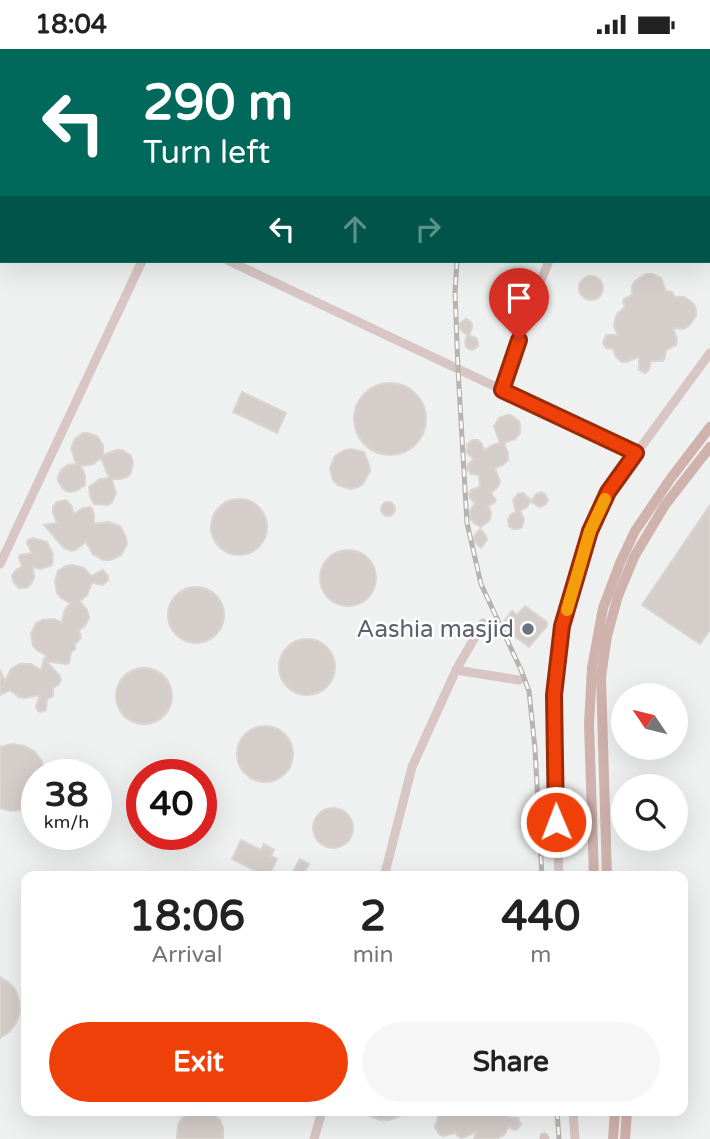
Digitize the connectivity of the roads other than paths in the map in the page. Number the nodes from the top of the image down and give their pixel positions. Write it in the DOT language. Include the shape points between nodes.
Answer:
graph roads {
  1 [pos="141,263"];
  2 [pos="548,263"];
  3 [pos="246,264"];
  4 [pos="710,353"];
  5 [pos="502,390"];
  6 [pos="710,427"];
  7 [pos="710,447"];
  8 [pos="636,453"];
  9 [pos="0,564"];
  10 [pos="483,623"];
  11 [pos="456,670"];
  12 [pos="519,680"];
  13 [pos="386,871"];
  14 [pos="559,871"];
  15 [pos="594,871"];
  16 [pos="607,871"];
  17 [pos="321,1116"];
  18 [pos="573,1116"];
  19 [pos="615,1116"];
  20 [pos="627,1116"];
  21 [pos="314,1139"];
  22 [pos="575,1139"];
  23 [pos="614,1139"];
  24 [pos="625,1139"];
  1 -- 9 [label="street"];
  2 -- 5 [label="street"];
  3 -- 5 [label="street"];
  4 -- 8 [label="street"];
  5 -- 8 [label="street"];
  6 -- 15 [label="main road" via="635,531 603,608 592,668 589,724"];
  7 -- 16 [label="main road" via="665,505 634,557 607,636 601,677"];
  8 -- 14 [label="street" via="608,492 590,531 562,626 554,695"];
  10 -- 11 [label="street"];
  11 -- 12 [label="street"];
  11 -- 13 [label="street" via="412,767"];
  17 -- 21 [label="street"];
  18 -- 22 [label="street"];
  19 -- 23 [label="main road"];
  20 -- 24 [label="main road"];
}
